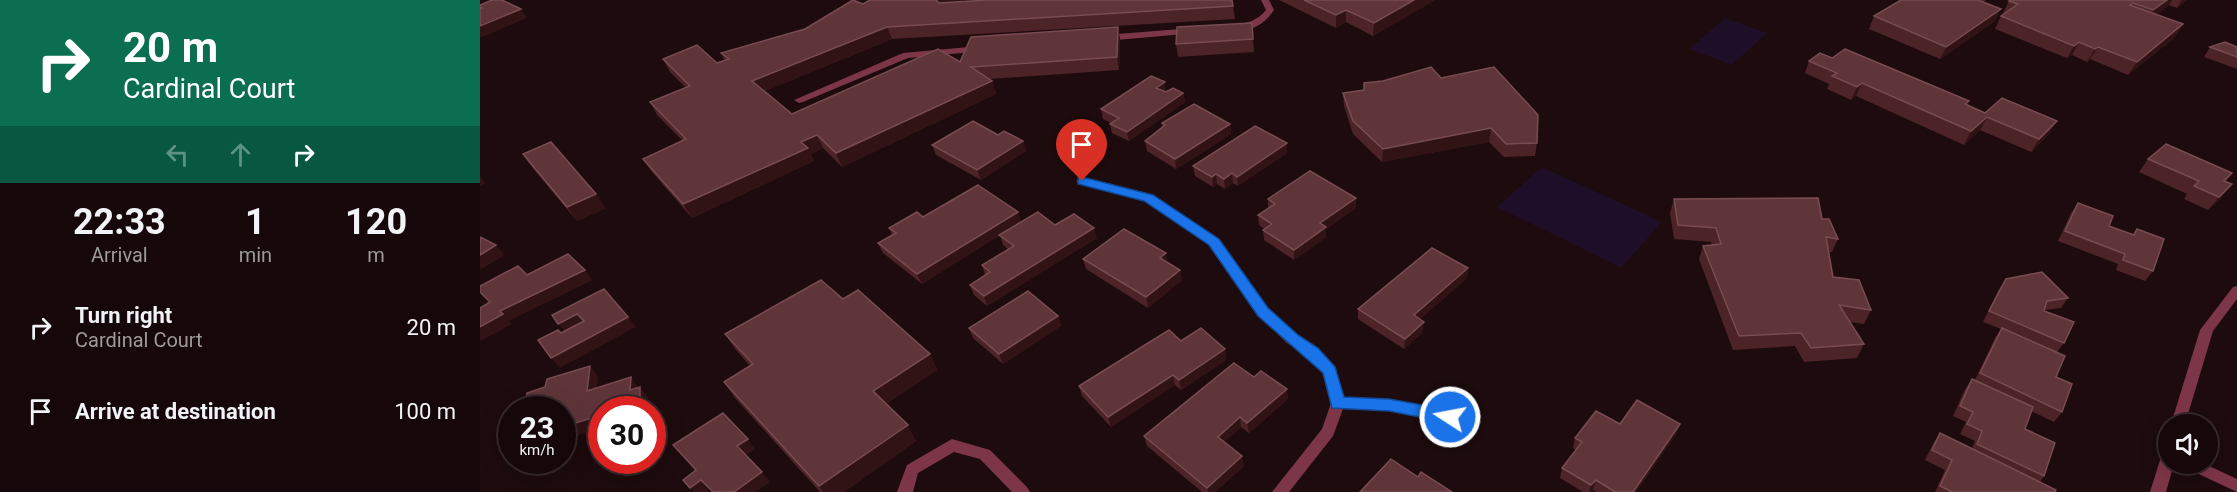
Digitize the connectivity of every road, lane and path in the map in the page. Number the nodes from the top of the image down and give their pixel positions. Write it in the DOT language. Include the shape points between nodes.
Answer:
graph roads {
  1 [pos="1265,0"];
  2 [pos="1224,29"];
  3 [pos="1200,31"];
  4 [pos="1094,39"];
  5 [pos="989,48"];
  6 [pos="799,100"];
  7 [pos="1082,181"];
  8 [pos="2237,290"];
  9 [pos="1338,403"];
  10 [pos="2181,414"];
  11 [pos="1470,421"];
  12 [pos="2163,474"];
  13 [pos="2212,474"];
  14 [pos="2237,486"];
  15 [pos="906,492"];
  16 [pos="1022,492"];
  17 [pos="1280,492"];
  18 [pos="2158,492"];
  1 -- 2 [label="street" via="1270,9 1264,20 1248,28"];
  3 -- 4 [label="street"];
  5 -- 6 [label="street" via="906,55"];
  7 -- 9 [label="street" via="1149,198 1214,242 1263,312 1330,371"];
  8 -- 10 [label="street" via="2207,330"];
  9 -- 11 [label="street" via="1389,405"];
  9 -- 17 [label="street" via="1328,432"];
  12 -- 18 [label="street"];
  13 -- 14 [label="street"];
  15 -- 16 [label="street" via="912,469 952,445 985,454"];
}
